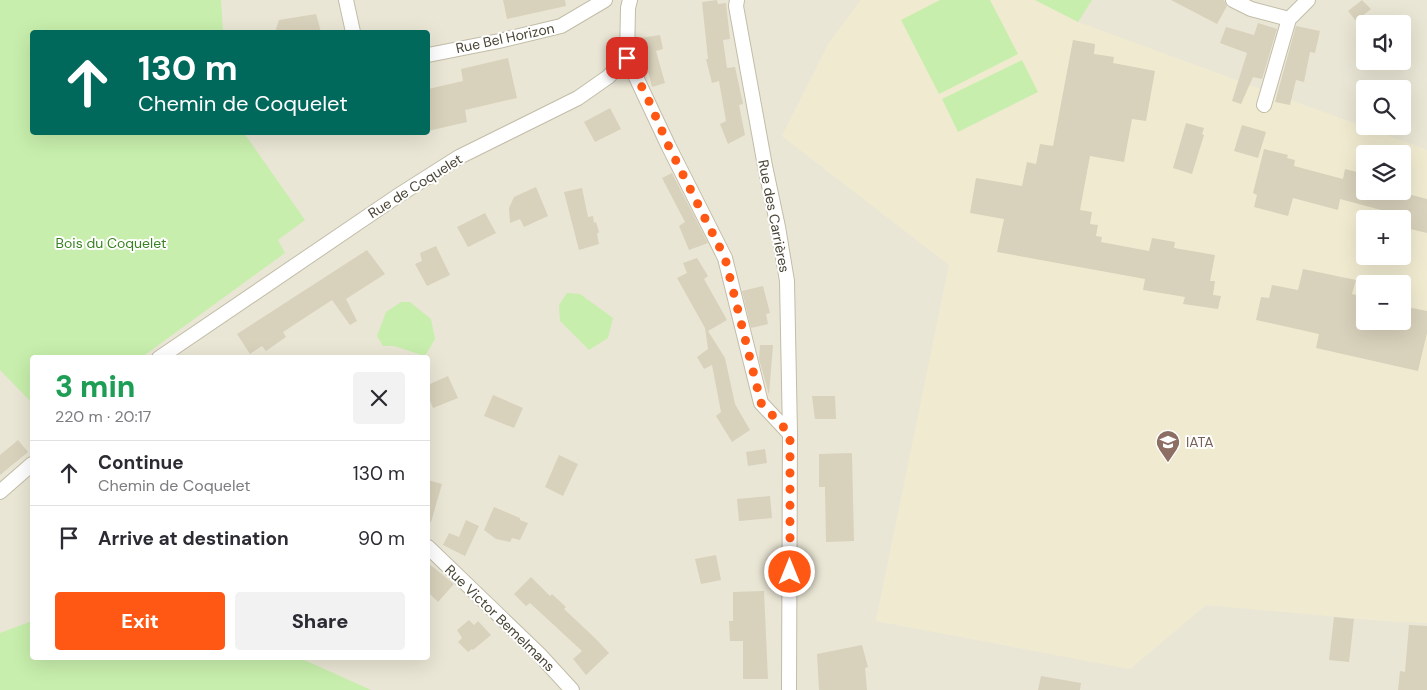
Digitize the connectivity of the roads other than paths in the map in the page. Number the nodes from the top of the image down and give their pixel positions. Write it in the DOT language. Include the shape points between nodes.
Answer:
graph roads {
  1 [pos="346,0"];
  2 [pos="605,0"];
  3 [pos="630,0"];
  4 [pos="737,0"];
  5 [pos="1233,0"];
  6 [pos="1308,0"];
  7 [pos="1289,19"];
  8 [pos="353,30"];
  9 [pos="430,55"];
  10 [pos="627,58"];
  11 [pos="1264,104"];
  12 [pos="164,355"];
  13 [pos="790,434"];
  14 [pos="30,466"];
  15 [pos="0,492"];
  16 [pos="430,549"];
  17 [pos="572,690"];
  18 [pos="789,690"];
  1 -- 8 [label="street"];
  2 -- 9 [label="street, Rue Bel Horizon" via="561,26"];
  3 -- 10 [label="street"];
  4 -- 13 [label="street, Rue des Carrières" via="787,281"];
  5 -- 7 [label="street" via="1251,10"];
  6 -- 7 [label="street"];
  7 -- 11 [label="street"];
  10 -- 12 [label="street, Rue de Coquelet" via="578,98 459,157 404,192"];
  10 -- 13 [label="street" via="725,258 761,403"];
  13 -- 18 [label="street, Rue des Carrières"];
  14 -- 15 [label="street"];
  16 -- 17 [label="street, Rue Victor Bemelmans"];
}
